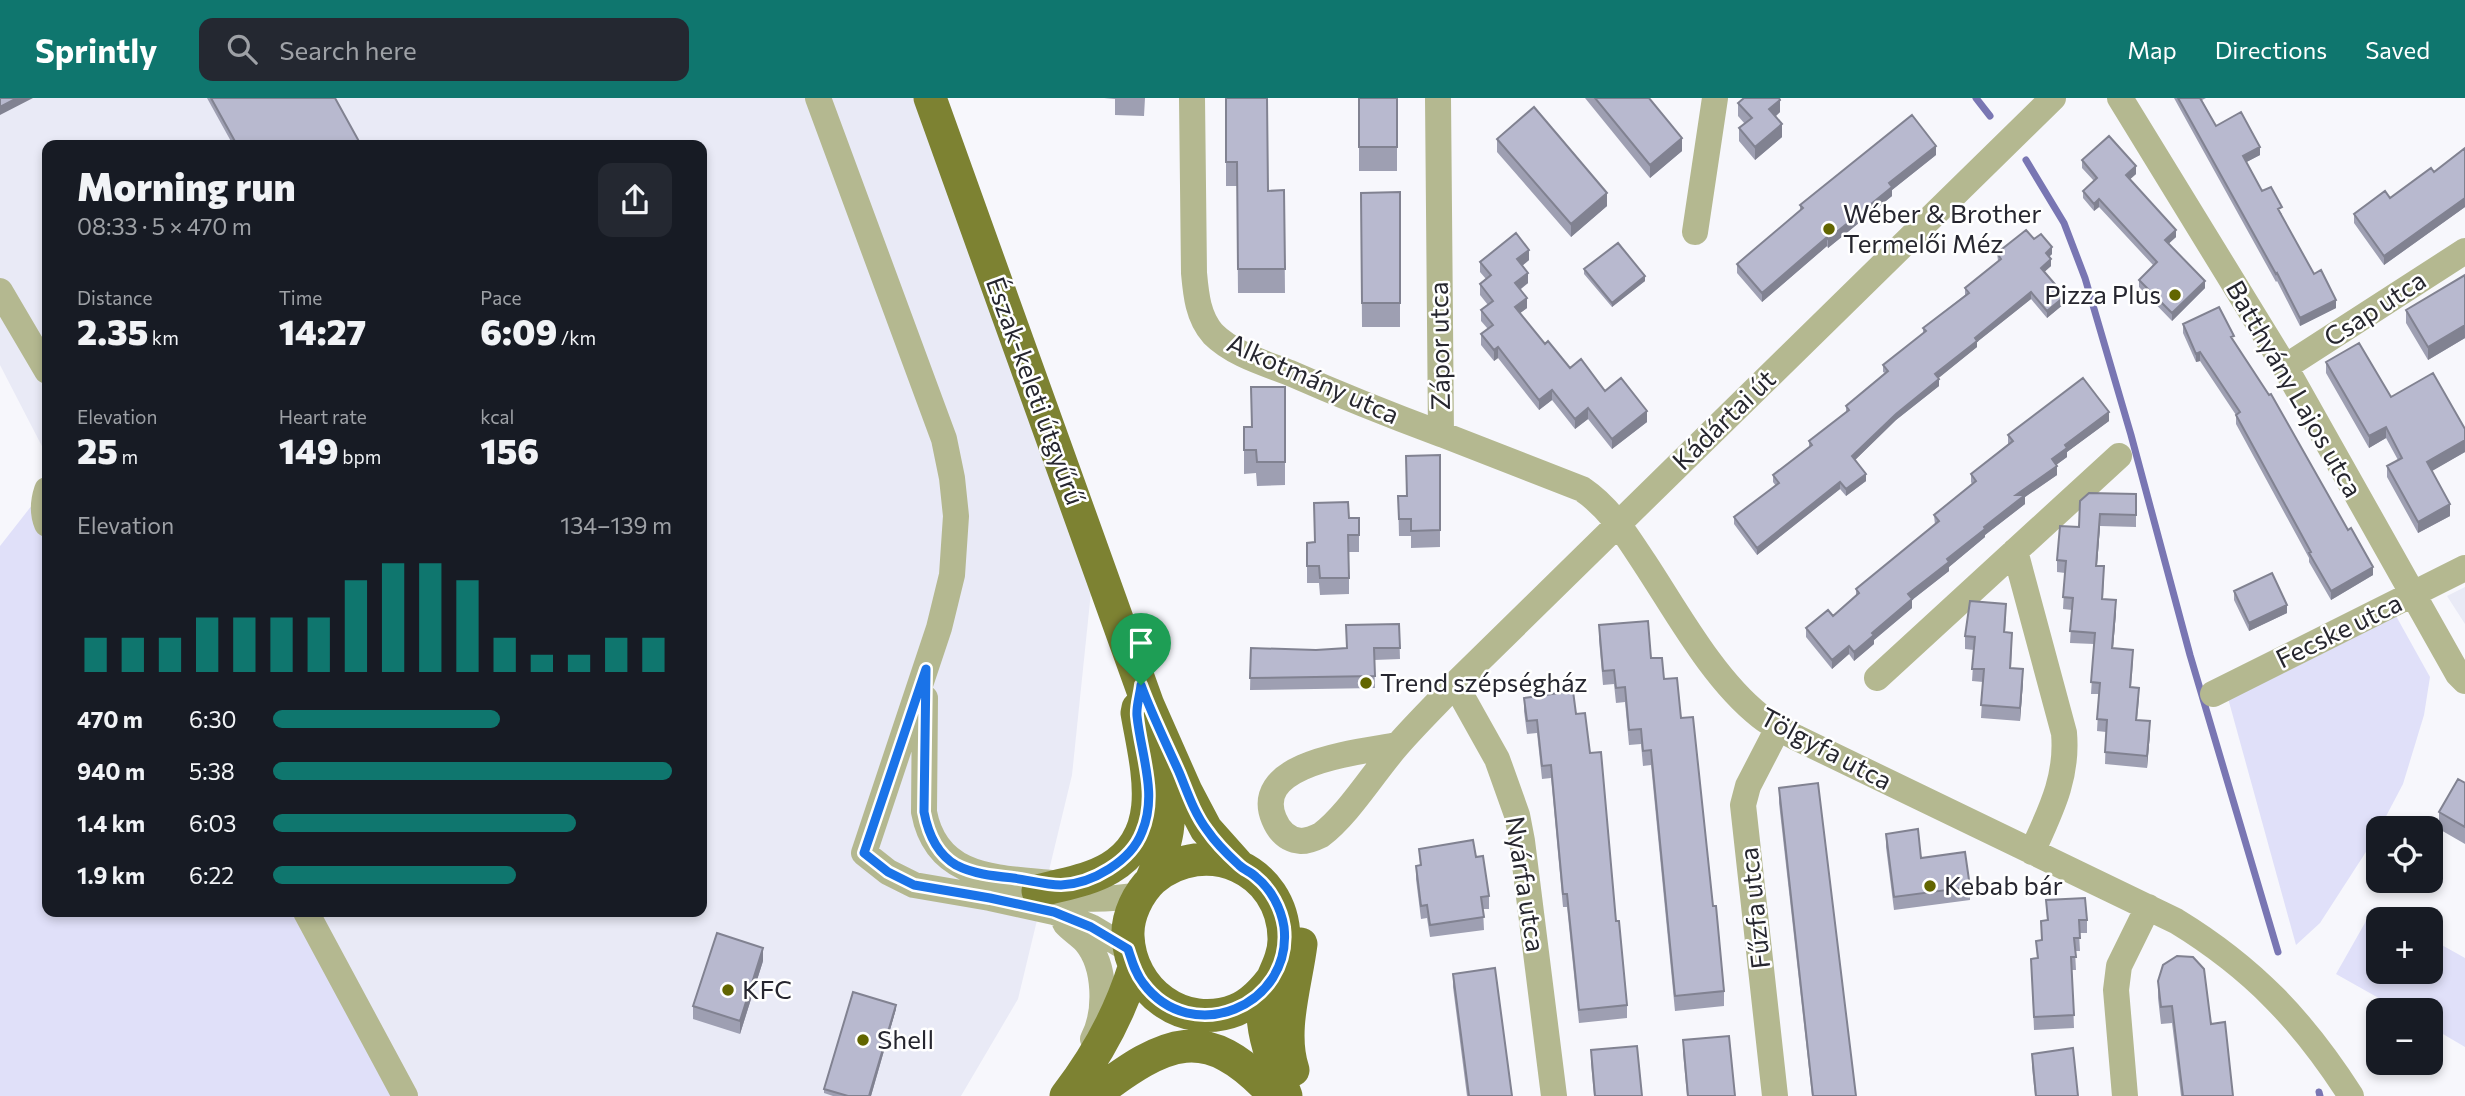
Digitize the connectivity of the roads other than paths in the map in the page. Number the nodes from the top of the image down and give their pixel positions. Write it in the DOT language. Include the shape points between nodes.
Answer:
graph roads {
  1 [pos="818,98"];
  2 [pos="930,98"];
  3 [pos="1192,98"];
  4 [pos="1438,98"];
  5 [pos="1715,98"];
  6 [pos="2053,98"];
  7 [pos="2120,98"];
  8 [pos="1695,232"];
  9 [pos="2465,251"];
  10 [pos="0,291"];
  11 [pos="42,362"];
  12 [pos="2285,367"];
  13 [pos="1441,434"];
  14 [pos="2119,456"];
  15 [pos="1618,523"];
  16 [pos="2015,551"];
  17 [pos="2465,568"];
  18 [pos="2412,595"];
  19 [pos="926,669"];
  20 [pos="1877,678"];
  21 [pos="2465,681"];
  22 [pos="1455,684"];
  23 [pos="1141,685"];
  24 [pos="2213,694"];
  25 [pos="1778,728"];
  26 [pos="1397,745"];
  27 [pos="2032,852"];
  28 [pos="1239,866"];
  29 [pos="1145,888"];
  30 [pos="1051,896"];
  31 [pos="2148,907"];
  32 [pos="309,917"];
  33 [pos="1131,959"];
  34 [pos="1275,975"];
  35 [pos="1211,1015"];
  36 [pos="1086,1088"];
  37 [pos="1284,1095"];
  38 [pos="405,1096"];
  39 [pos="1554,1096"];
  40 [pos="1775,1096"];
  41 [pos="2125,1096"];
  42 [pos="2351,1096"];
  1 -- 19 [label="street" via="944,439 953,478 957,516 952,575"];
  2 -- 23 [label="main road, Észak-keleti útgyűrű"];
  3 -- 13 [label="street, Alkotmány utca" via="1194,273 1202,317 1212,332 1249,356"];
  4 -- 13 [label="street, Zápor utca"];
  5 -- 8 [label="street"];
  6 -- 15 [label="street, Kádártai út"];
  7 -- 12 [label="street, Batthyány Lajos utca"];
  9 -- 12 [label="street, Csap utca"];
  10 -- 11 [label="street"];
  12 -- 18 [label="street, Batthyány Lajos utca"];
  13 -- 15 [label="street, Zápor utca" via="1582,489"];
  14 -- 16 [label="street"];
  15 -- 22 [label="street, Kádártai út"];
  15 -- 25 [label="street, Tölgyfa utca" via="1716,669 1738,696"];
  16 -- 20 [label="street"];
  16 -- 27 [label="street" via="2066,754 2055,802"];
  17 -- 18 [label="street, Fecske utca"];
  18 -- 21 [label="street, Batthyány Lajos utca"];
  18 -- 24 [label="street, Fecske utca"];
  19 -- 30 [label="street" via="924,812 933,842 969,870"];
  19 -- 30 [label="street" via="864,853 914,885 990,898"];
  22 -- 26 [label="street, Kádártai út"];
  22 -- 39 [label="street, Nyárfa utca" via="1497,759 1517,815"];
  23 -- 28 [label="main road" via="1206,829"];
  23 -- 29 [label="main road" via="1169,817 1166,848"];
  23 -- 30 [label="main road" via="1137,713 1149,808 1142,833 1128,856"];
  23 -- 37 [label="main road" via="1167,710 1215,812 1242,843 1272,866 1294,898 1302,937"];
  25 -- 27 [label="street, Tölgyfa utca"];
  25 -- 40 [label="street, Fűzfa utca" via="1743,805"];
  26 -- 26 [label="street, Kádártai út" via="1310,763 1289,773 1272,797 1278,828 1289,839 1318,836"];
  27 -- 31 [label="street, Tölgyfa utca"];
  28 -- 29 [label="main road" via="1221,860 1184,862"];
  28 -- 34 [label="main road" via="1268,889 1278,906 1284,941"];
  29 -- 30 [label="street" via="1108,900"];
  29 -- 33 [label="main road" via="1128,931"];
  30 -- 33 [label="street"];
  30 -- 36 [label="street" via="1069,928 1086,942 1101,981 1102,1008 1087,1051"];
  31 -- 41 [label="street" via="2119,966 2116,990"];
  31 -- 42 [label="street, Tölgyfa utca" via="2233,958 2274,995"];
  32 -- 38 [label="street"];
  33 -- 35 [label="main road" via="1142,983 1168,1006"];
  33 -- 36 [label="main road" via="1124,1001"];
  34 -- 35 [label="main road" via="1252,1001"];
  34 -- 37 [label="main road" via="1262,1007"];
  35 -- 36 [label="main road" via="1166,1029"];
  35 -- 37 [label="main road" via="1237,1032"];
  36 -- 37 [label="main road" via="1181,1046 1214,1050 1233,1058"];
}
